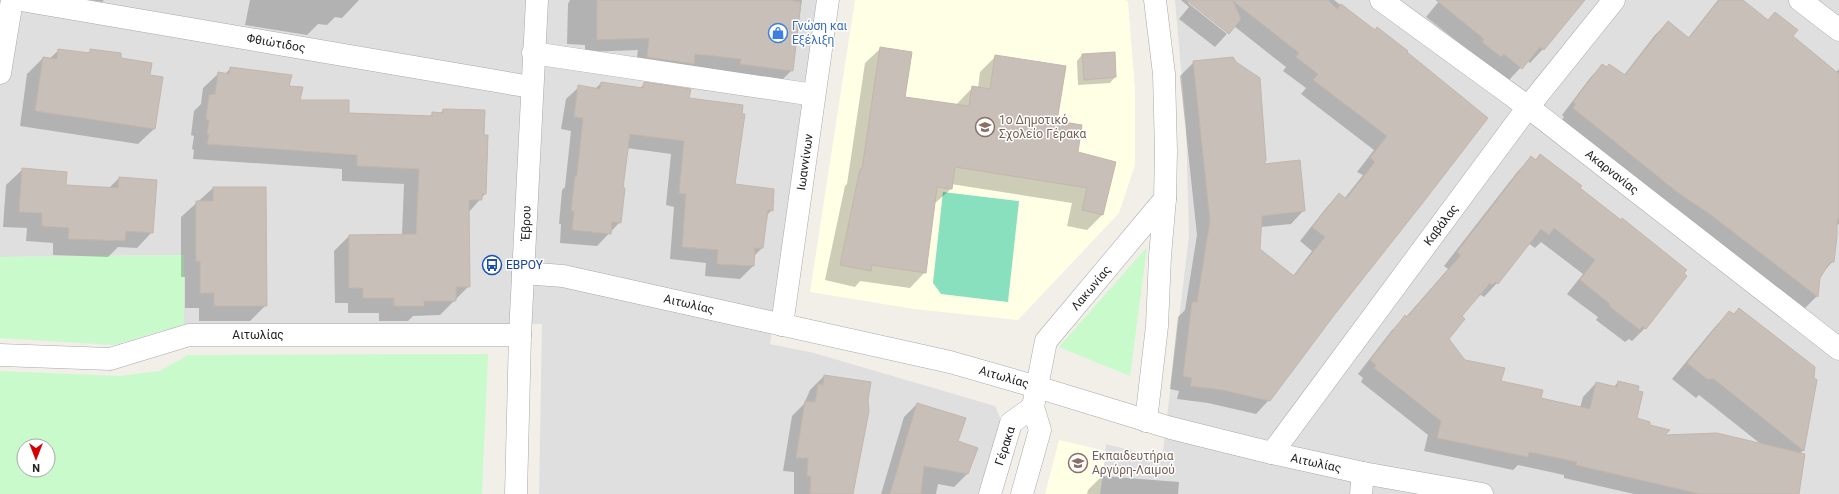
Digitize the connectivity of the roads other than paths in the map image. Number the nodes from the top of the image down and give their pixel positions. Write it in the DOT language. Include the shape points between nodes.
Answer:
graph roads {
  1 [pos="12,0"];
  2 [pos="21,0"];
  3 [pos="537,0"];
  4 [pos="828,0"];
  5 [pos="1155,0"];
  6 [pos="1381,0"];
  7 [pos="1614,0"];
  8 [pos="1800,0"];
  9 [pos="1839,30"];
  10 [pos="533,53"];
  11 [pos="0,73"];
  12 [pos="531,87"];
  13 [pos="814,95"];
  14 [pos="1528,108"];
  15 [pos="1165,199"];
  16 [pos="524,273"];
  17 [pos="782,325"];
  18 [pos="520,336"];
  19 [pos="1839,349"];
  20 [pos="0,354"];
  21 [pos="1035,397"];
  22 [pos="1146,421"];
  23 [pos="1272,453"];
  24 [pos="1362,484"];
  25 [pos="516,494"];
  26 [pos="990,494"];
  27 [pos="1022,494"];
  28 [pos="1482,494"];
  1 -- 11 [label="street"];
  2 -- 12 [label="street, Φθιώτιδος"];
  3 -- 10 [label="street, Έβρου"];
  4 -- 13 [label="street, Ιωαννίνων"];
  5 -- 15 [label="street" via="1164,74"];
  6 -- 14 [label="street, Ακαρνανίας"];
  7 -- 14 [label="street, Καβάλας"];
  8 -- 9 [label="street"];
  10 -- 12 [label="street, Έβρου"];
  10 -- 13 [label="street"];
  12 -- 16 [label="street, Έβρου"];
  13 -- 17 [label="street, Ιωαννίνων"];
  14 -- 19 [label="street, Ακαρνανίας"];
  14 -- 23 [label="street, Καβάλας"];
  15 -- 21 [label="street, Λακωνίας" via="1046,341"];
  15 -- 22 [label="street" via="1157,326"];
  16 -- 17 [label="street, Αιτωλίας" via="563,276"];
  16 -- 18 [label="street, Έβρου"];
  17 -- 21 [label="street, Αιτωλίας" via="950,362"];
  18 -- 20 [label="street, Αιτωλίας" via="189,334 110,359"];
  18 -- 25 [label="street, Έβρου"];
  21 -- 22 [label="street, Αιτωλίας"];
  21 -- 26 [label="street, Γέρακα" via="1011,423"];
  21 -- 27 [label="street" via="1040,430"];
  22 -- 23 [label="street, Αιτωλίας"];
  23 -- 24 [label="street, Αιτωλίας"];
  24 -- 28 [label="street, Αιτωλίας"];
}
